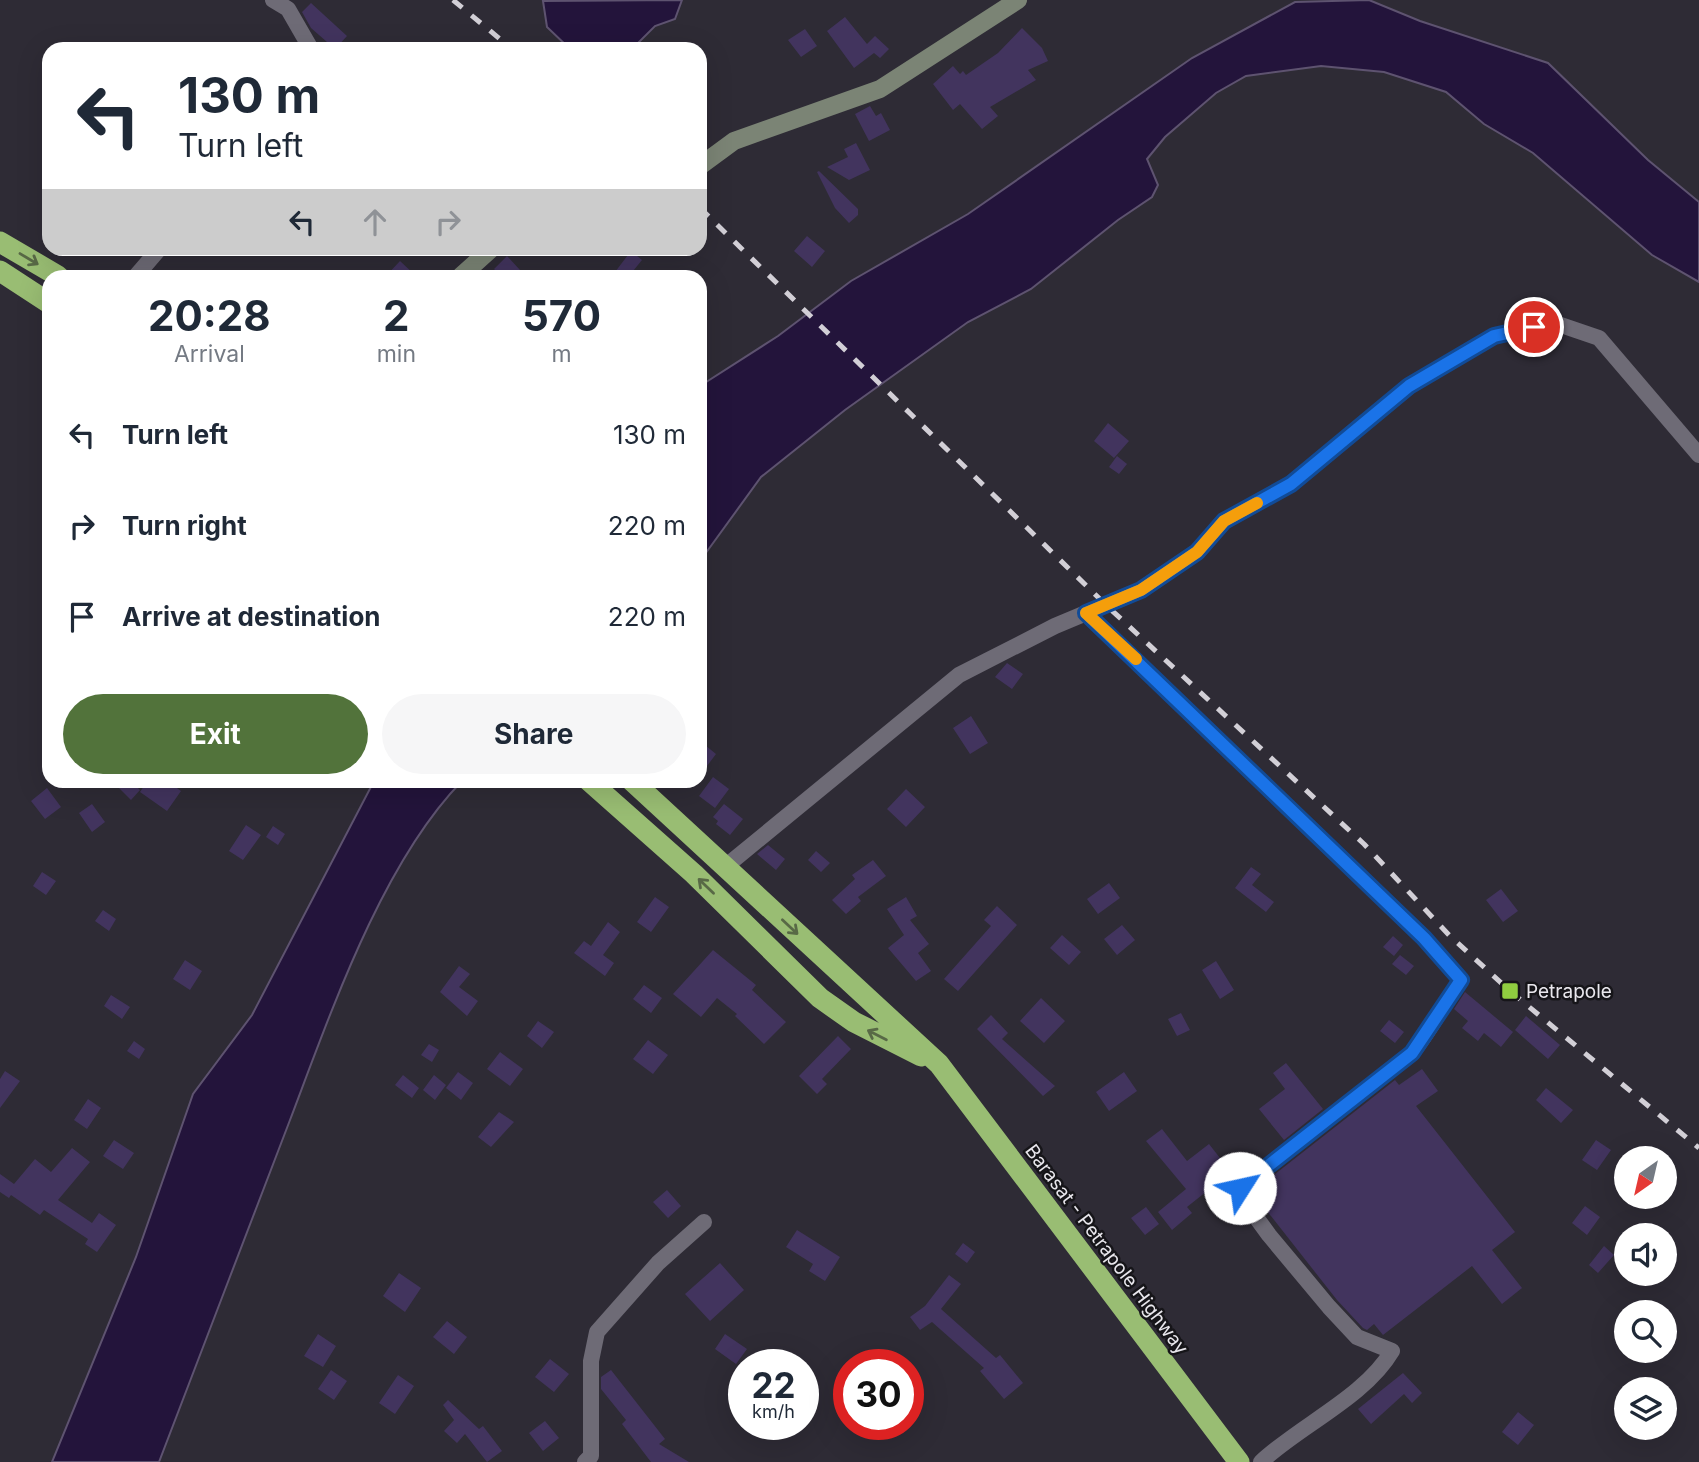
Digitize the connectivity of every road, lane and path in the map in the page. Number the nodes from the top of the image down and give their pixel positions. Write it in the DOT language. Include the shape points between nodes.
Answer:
graph roads {
  1 [pos="273,0"];
  2 [pos="1018,0"];
  3 [pos="307,42"];
  4 [pos="707,161"];
  5 [pos="0,242"];
  6 [pos="153,256"];
  7 [pos="483,256"];
  8 [pos="48,270"];
  9 [pos="141,270"];
  10 [pos="468,270"];
  11 [pos="0,271"];
  12 [pos="42,298"];
  13 [pos="1699,455"];
  14 [pos="1086,613"];
  15 [pos="597,788"];
  16 [pos="640,788"];
  17 [pos="725,867"];
  18 [pos="939,1064"];
  19 [pos="704,1222"];
  20 [pos="585,1462"];
  21 [pos="1238,1462"];
  22 [pos="1261,1462"];
  1 -- 3 [label="street" via="288,9"];
  2 -- 4 [label="main road" via="880,89 734,141"];
  5 -- 8 [label="highway, one-way"];
  6 -- 9 [label="street"];
  7 -- 10 [label="main road"];
  11 -- 12 [label="highway"];
  13 -- 14 [label="street" via="1599,338 1555,323 1494,336 1409,386 1291,484 1224,521 1197,552 1141,590"];
  14 -- 17 [label="street" via="959,675"];
  14 -- 22 [label="street" via="1424,938 1461,980 1412,1053 1240,1188 1269,1235 1329,1307 1357,1337 1392,1351 1382,1368 1319,1422 1280,1444"];
  18 -- 15 [label="highway, Barasat - Petrapole Highway, one-way" via="853,1023 820,998 694,874"];
  16 -- 17 [label="highway, Barasat - Petrapole Highway"];
  17 -- 18 [label="highway, Barasat - Petrapole Highway, one-way"];
  18 -- 21 [label="highway, Barasat - Petrapole Highway"];
  19 -- 20 [label="street" via="658,1263 597,1332 591,1360 591,1456"];
}
